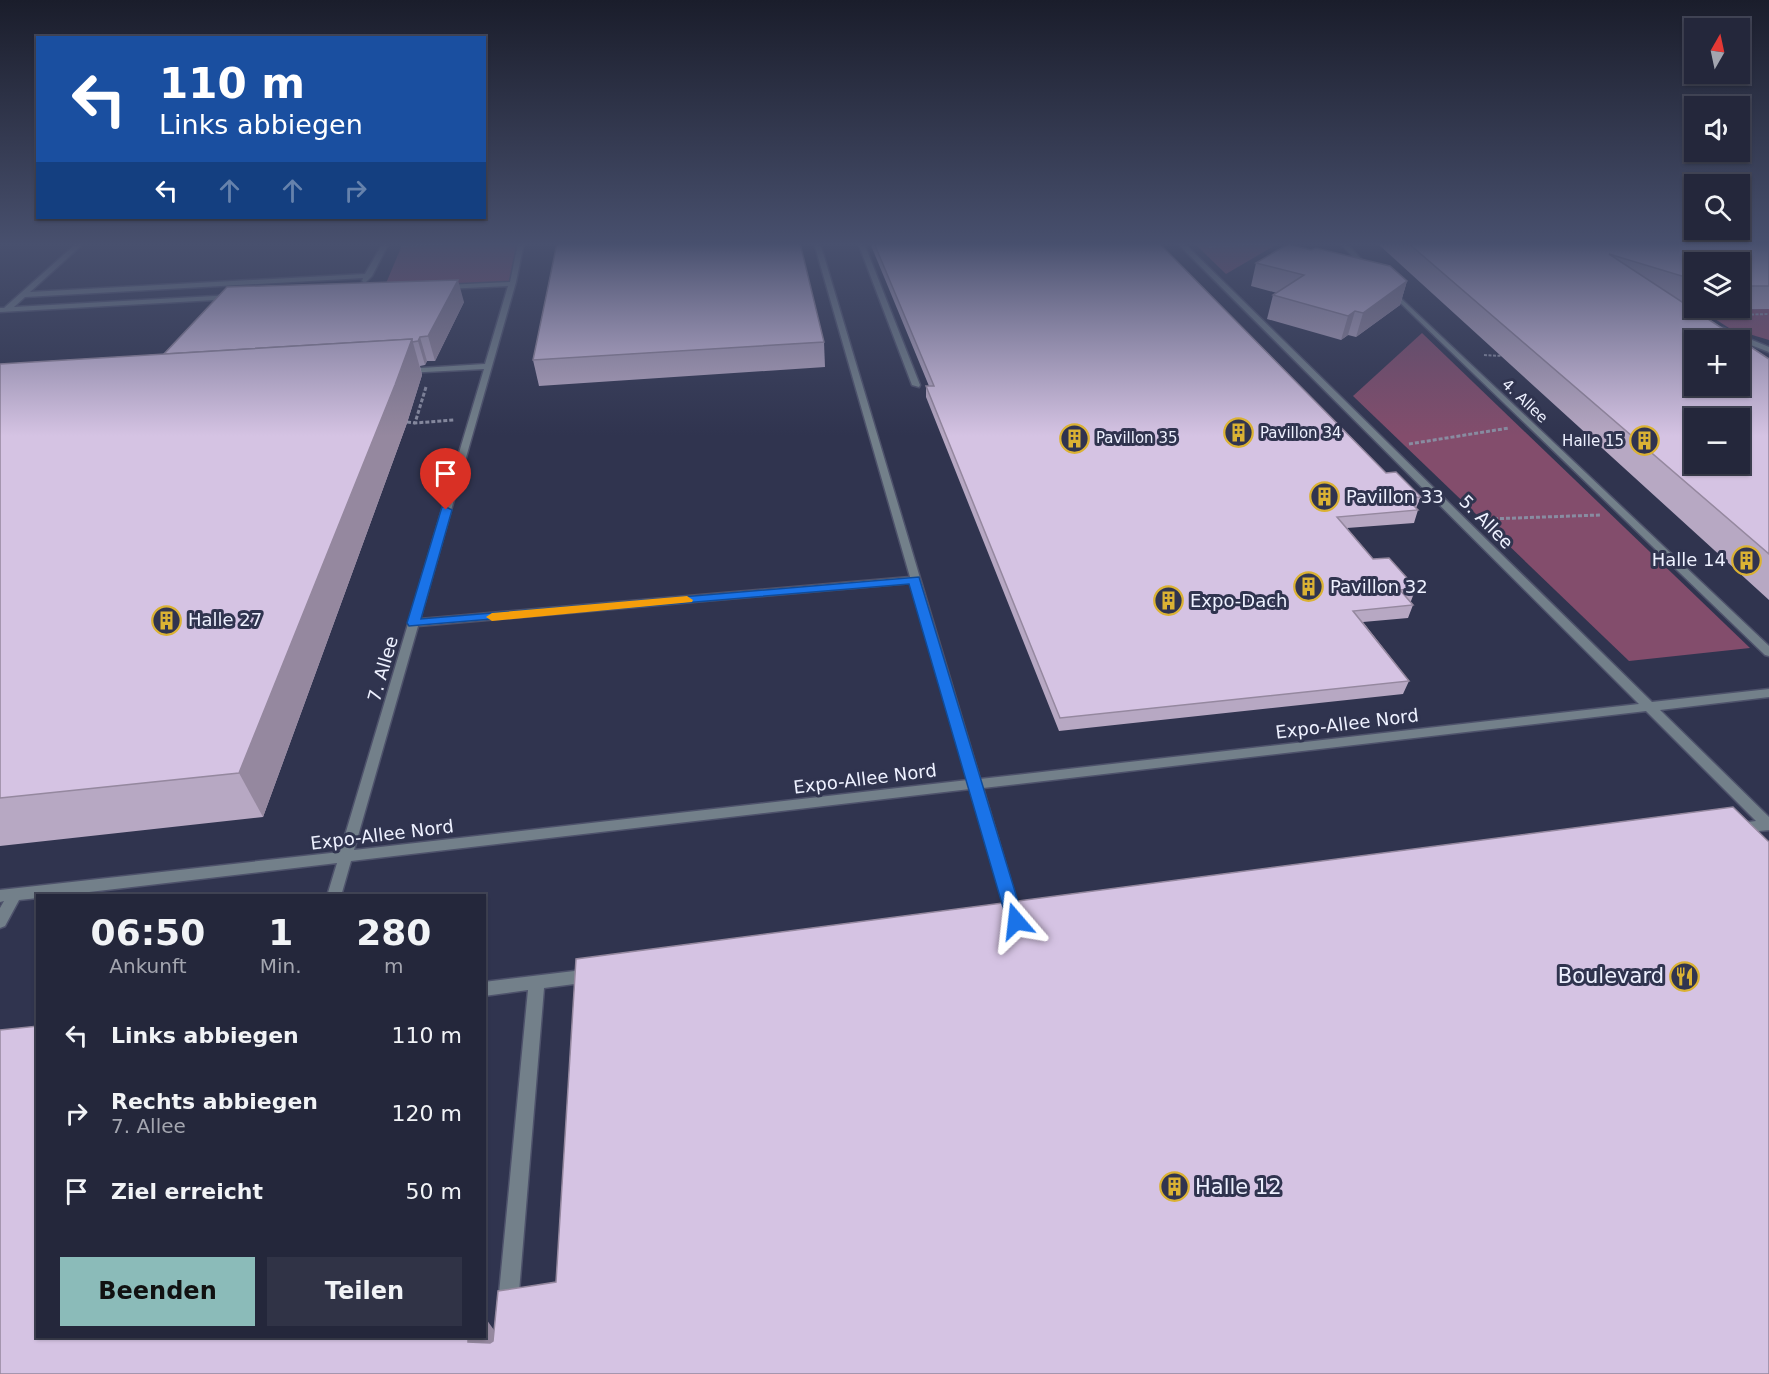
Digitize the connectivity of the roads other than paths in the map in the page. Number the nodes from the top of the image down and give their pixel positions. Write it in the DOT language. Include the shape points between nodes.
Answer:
graph roads {
  1 [pos="56,307"];
  2 [pos="506,307"];
  3 [pos="835,307"];
  4 [pos="886,307"];
  5 [pos="1245,307"];
  6 [pos="1407,307"];
  7 [pos="3,310"];
  8 [pos="1716,329"];
  9 [pos="1769,350"];
  10 [pos="489,366"];
  11 [pos="395,371"];
  12 [pos="916,385"];
  13 [pos="914,580"];
  14 [pos="413,623"];
  15 [pos="1769,652"];
  16 [pos="1769,693"];
  17 [pos="1652,707"];
  18 [pos="974,785"];
  19 [pos="1769,824"];
  20 [pos="1722,830"];
  21 [pos="345,857"];
  22 [pos="335,894"];
  23 [pos="8,895"];
  24 [pos="1016,921"];
  25 [pos="0,922"];
  26 [pos="607,974"];
  27 [pos="537,983"];
  28 [pos="486,989"];
  29 [pos="506,1327"];
  1 -- 7 [label="lane"];
  2 -- 10 [label="lane, 7. Allee"];
  3 -- 13 [label="lane"];
  4 -- 12 [label="lane"];
  5 -- 17 [label="lane, 5. Allee"];
  6 -- 15 [label="lane, 4. Allee"];
  8 -- 9 [label="lane"];
  10 -- 11 [label="lane"];
  10 -- 14 [label="lane, 7. Allee"];
  13 -- 14 [label="lane"];
  13 -- 18 [label="lane"];
  14 -- 21 [label="lane, 7. Allee"];
  16 -- 17 [label="lane, Expo-Allee Nord"];
  17 -- 18 [label="lane, Expo-Allee Nord"];
  17 -- 19 [label="lane, 5. Allee"];
  18 -- 21 [label="lane, Expo-Allee Nord"];
  18 -- 24 [label="lane"];
  19 -- 20 [label="lane"];
  21 -- 22 [label="lane, 7. Allee"];
  21 -- 23 [label="lane, Expo-Allee Nord"];
  23 -- 25 [label="lane"];
  26 -- 27 [label="lane"];
  27 -- 28 [label="lane"];
  27 -- 29 [label="lane"];
}
